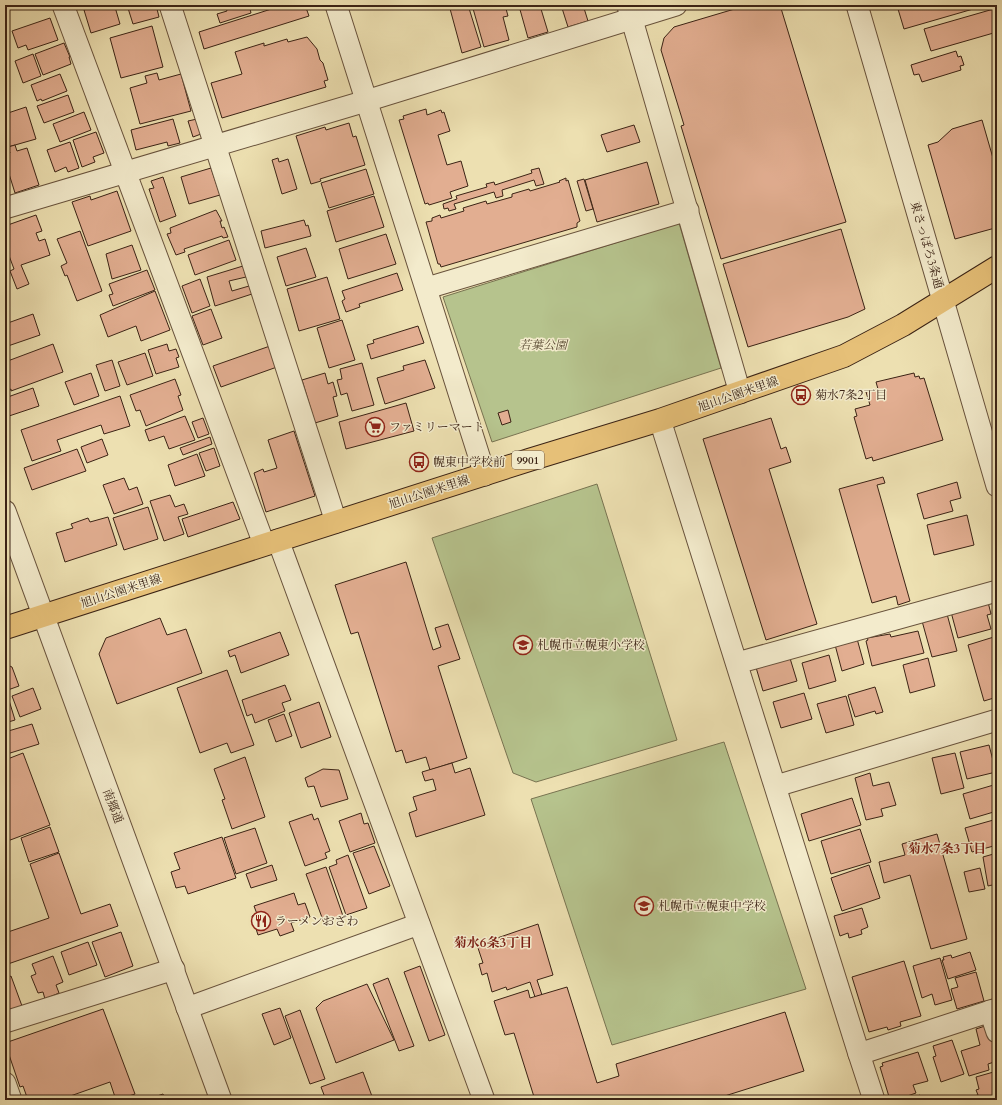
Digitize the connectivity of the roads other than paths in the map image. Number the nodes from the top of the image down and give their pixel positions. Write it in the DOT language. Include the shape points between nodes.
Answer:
graph roads {
  1 [pos="63,5"];
  2 [pos="170,5"];
  3 [pos="336,5"];
  4 [pos="676,5"];
  5 [pos="857,5"];
  6 [pos="630,11"];
  7 [pos="366,101"];
  8 [pos="214,145"];
  9 [pos="127,172"];
  10 [pos="5,208"];
  11 [pos="688,210"];
  12 [pos="997,267"];
  13 [pos="426,288"];
  14 [pos="943,300"];
  15 [pos="740,393"];
  16 [pos="660,420"];
  17 [pos="485,475"];
  18 [pos="997,484"];
  19 [pos="5,512"];
  20 [pos="336,522"];
  21 [pos="271,542"];
  22 [pos="997,591"];
  23 [pos="43,616"];
  24 [pos="5,628"];
  25 [pos="737,663"];
  26 [pos="997,720"];
  27 [pos="776,786"];
  28 [pos="419,924"];
  29 [pos="174,968"];
  30 [pos="187,1008"];
  31 [pos="994,1010"];
  32 [pos="5,1022"];
  33 [pos="997,1032"];
  34 [pos="859,1054"];
  35 [pos="5,1083"];
  36 [pos="11,1100"];
  37 [pos="221,1100"];
  38 [pos="484,1100"];
  39 [pos="874,1100"];
  1 -- 9 [label="street"];
  2 -- 8 [label="street"];
  3 -- 7 [label="street"];
  4 -- 6 [label="street"];
  5 -- 14 [label="street, 東さっぽろ3条通"];
  6 -- 7 [label="street"];
  6 -- 11 [label="street"];
  7 -- 8 [label="street"];
  7 -- 13 [label="street"];
  8 -- 9 [label="street"];
  8 -- 20 [label="street"];
  9 -- 10 [label="street"];
  9 -- 21 [label="street"];
  11 -- 13 [label="street"];
  11 -- 15 [label="street"];
  12 -- 14 [label="main road, 旭山公園米里線 / 9901"];
  13 -- 17 [label="street"];
  14 -- 15 [label="main road, 旭山公園米里線 / 9901" via="903,325 844,356"];
  14 -- 18 [label="street, 東さっぽろ3条通"];
  15 -- 16 [label="main road, 旭山公園米里線 / 9901"];
  16 -- 17 [label="main road, 旭山公園米里線 / 9901"];
  16 -- 25 [label="street"];
  17 -- 20 [label="main road, 旭山公園米里線 / 9901"];
  19 -- 23 [label="street, 南郷通"];
  20 -- 21 [label="main road, 旭山公園米里線 / 9901"];
  21 -- 23 [label="main road, 旭山公園米里線 / 9901"];
  21 -- 28 [label="street"];
  22 -- 25 [label="street"];
  23 -- 24 [label="main road, 旭山公園米里線 / 9901"];
  23 -- 29 [label="street, 南郷通"];
  25 -- 27 [label="street"];
  26 -- 27 [label="street"];
  27 -- 34 [label="street"];
  28 -- 30 [label="street"];
  28 -- 38 [label="street"];
  29 -- 30 [label="street, 南郷通"];
  29 -- 32 [label="street"];
  30 -- 37 [label="street, 南郷通"];
  31 -- 33 [label="street"];
  31 -- 34 [label="street"];
  34 -- 39 [label="street"];
  35 -- 36 [label="street"];
}
